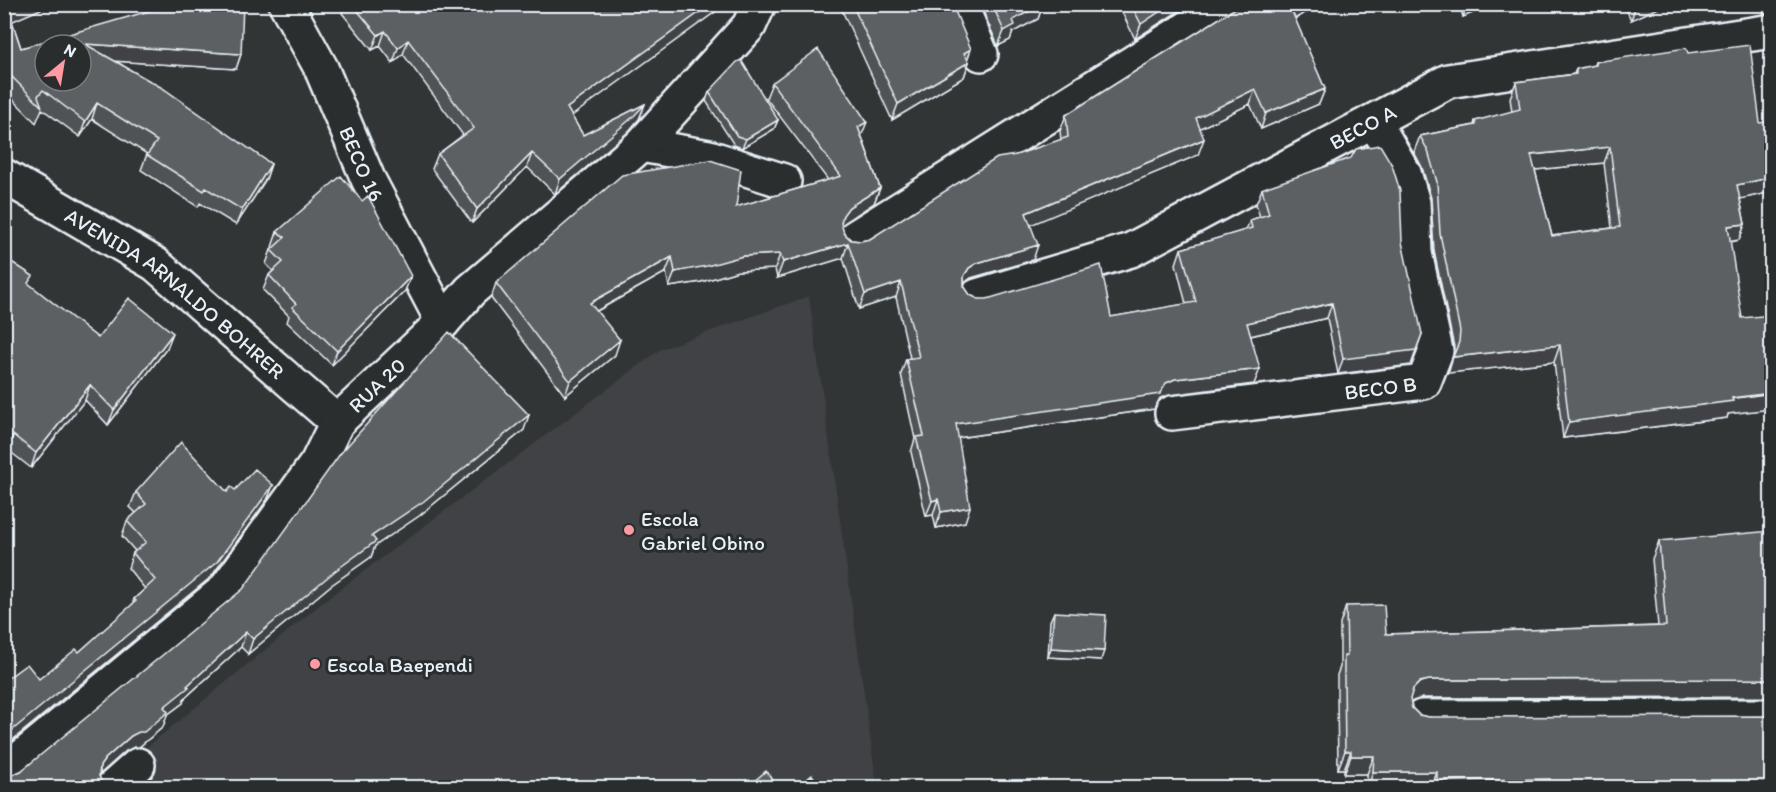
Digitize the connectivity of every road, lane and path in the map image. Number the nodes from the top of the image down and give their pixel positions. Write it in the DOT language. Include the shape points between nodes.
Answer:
graph roads {
  1 [pos="759,4"];
  2 [pos="960,4"];
  3 [pos="1226,4"];
  4 [pos="294,8"];
  5 [pos="1772,31"];
  6 [pos="981,54"];
  7 [pos="1374,121"];
  8 [pos="641,145"];
  9 [pos="4,176"];
  10 [pos="784,181"];
  11 [pos="854,238"];
  12 [pos="977,296"];
  13 [pos="443,322"];
  14 [pos="1172,413"];
  15 [pos="337,422"];
  16 [pos="1772,716"];
  17 [pos="1422,717"];
  18 [pos="138,765"];
  19 [pos="4,772"];
  20 [pos="112,788"];
  1 -- 8 [label="street, RUA 20" via="748,26"];
  2 -- 6 [label="street"];
  3 -- 11 [label="street"];
  4 -- 13 [label="street, BECO 16" via="368,179"];
  5 -- 7 [label="street, BECO A" via="1448,81"];
  7 -- 12 [label="street, BECO A" via="1131,250"];
  7 -- 14 [label="street, BECO B" via="1404,173 1413,203 1415,253 1436,351 1424,382"];
  8 -- 10 [label="street" via="709,157"];
  8 -- 13 [label="street, RUA 20" via="470,291"];
  9 -- 15 [label="street, AVENIDA ARNALDO BOHRER" via="155,264"];
  13 -- 15 [label="street, RUA 20"];
  15 -- 19 [label="street, RUA 20" via="317,463 225,590"];
  16 -- 17 [label="street"];
  18 -- 20 [label="street"];
}
